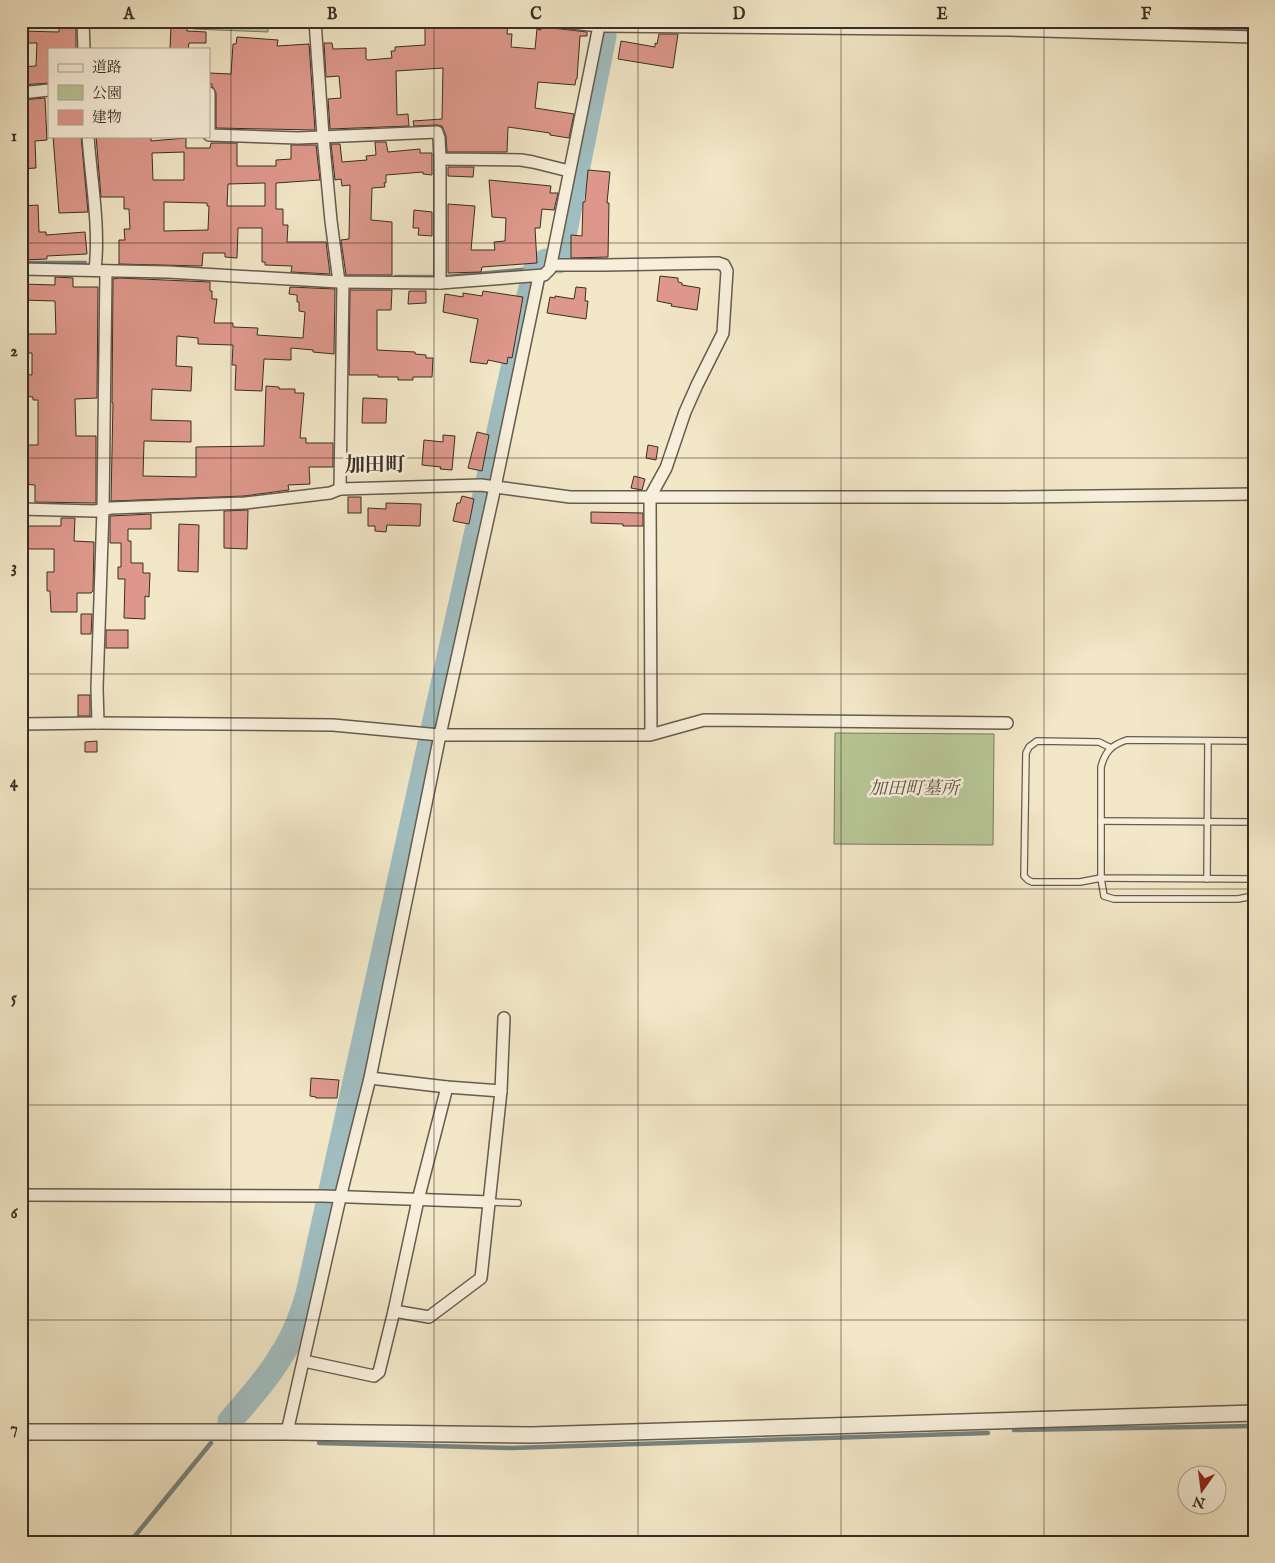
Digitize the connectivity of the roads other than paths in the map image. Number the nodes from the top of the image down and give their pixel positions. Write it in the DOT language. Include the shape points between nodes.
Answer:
graph roads {
  1 [pos="83,21"];
  2 [pos="315,21"];
  3 [pos="553,21"];
  4 [pos="599,24"];
  5 [pos="1254,37"];
  6 [pos="84,48"];
  7 [pos="48,90"];
  8 [pos="21,93"];
  9 [pos="210,135"];
  10 [pos="323,136"];
  11 [pos="88,138"];
  12 [pos="440,159"];
  13 [pos="569,171"];
  14 [pos="551,265"];
  15 [pos="21,269"];
  16 [pos="101,270"];
  17 [pos="538,276"];
  18 [pos="341,282"];
  19 [pos="440,283"];
  20 [pos="489,486"];
  21 [pos="340,489"];
  22 [pos="1254,494"];
  23 [pos="650,497"];
  24 [pos="21,509"];
  25 [pos="103,509"];
  26 [pos="98,723"];
  27 [pos="1007,723"];
  28 [pos="21,724"];
  29 [pos="434,734"];
  30 [pos="651,734"];
  31 [pos="1208,741"];
  32 [pos="1254,741"];
  33 [pos="1111,748"];
  34 [pos="1101,821"];
  35 [pos="1208,822"];
  36 [pos="1254,822"];
  37 [pos="1101,878"];
  38 [pos="1207,879"];
  39 [pos="1254,879"];
  40 [pos="1254,893"];
  41 [pos="504,1018"];
  42 [pos="370,1078"];
  43 [pos="447,1087"];
  44 [pos="501,1091"];
  45 [pos="21,1195"];
  46 [pos="333,1197"];
  47 [pos="418,1200"];
  48 [pos="490,1202"];
  49 [pos="518,1203"];
  50 [pos="394,1311"];
  51 [pos="304,1361"];
  52 [pos="1254,1413"];
  53 [pos="21,1432"];
  54 [pos="287,1432"];
  1 -- 6 [label="street"];
  2 -- 10 [label="street"];
  3 -- 4 [label="street"];
  4 -- 5 [label="street"];
  4 -- 13 [label="street"];
  7 -- 8 [label="street"];
  9 -- 10 [label="street"];
  10 -- 12 [label="street" via="437,132"];
  10 -- 18 [label="street"];
  11 -- 16 [label="street" via="96,257"];
  12 -- 13 [label="street" via="520,160"];
  12 -- 19 [label="street"];
  13 -- 14 [label="street"];
  14 -- 17 [label="street" via="544,275"];
  14 -- 23 [label="street" via="718,262 727,271 724,333 697,385 666,468"];
  15 -- 16 [label="street"];
  16 -- 18 [label="street"];
  16 -- 25 [label="street"];
  17 -- 19 [label="street"];
  17 -- 20 [label="street"];
  18 -- 19 [label="street"];
  18 -- 21 [label="street"];
  20 -- 21 [label="street"];
  20 -- 23 [label="street" via="570,497"];
  20 -- 29 [label="street"];
  21 -- 25 [label="street" via="245,503"];
  22 -- 23 [label="street"];
  23 -- 30 [label="street"];
  24 -- 25 [label="street"];
  25 -- 26 [label="street"];
  26 -- 28 [label="street"];
  26 -- 29 [label="street" via="333,725"];
  27 -- 30 [label="street" via="704,720"];
  29 -- 30 [label="street"];
  29 -- 42 [label="street"];
  31 -- 32 [label="lane"];
  31 -- 33 [label="lane" via="1126,740"];
  31 -- 35 [label="lane"];
  33 -- 34 [label="lane" via="1104,755 1101,767"];
  33 -- 37 [label="lane" via="1099,742 1037,741 1026,753 1024,876 1032,882 1080,882"];
  34 -- 35 [label="lane"];
  34 -- 37 [label="lane"];
  35 -- 36 [label="lane"];
  35 -- 38 [label="lane"];
  37 -- 38 [label="lane"];
  37 -- 40 [label="lane" via="1104,896 1114,899 1238,899"];
  38 -- 39 [label="lane"];
  41 -- 44 [label="street"];
  42 -- 43 [label="street"];
  42 -- 46 [label="street"];
  43 -- 44 [label="street"];
  43 -- 47 [label="street"];
  44 -- 48 [label="street"];
  45 -- 46 [label="street"];
  46 -- 47 [label="street"];
  46 -- 51 [label="street"];
  47 -- 48 [label="street"];
  47 -- 50 [label="street"];
  48 -- 49 [label="lane"];
  48 -- 50 [label="street" via="481,1278 429,1318"];
  50 -- 51 [label="street" via="379,1372 374,1376"];
  51 -- 54 [label="street"];
  52 -- 54 [label="street" via="532,1435"];
  53 -- 54 [label="street"];
}
